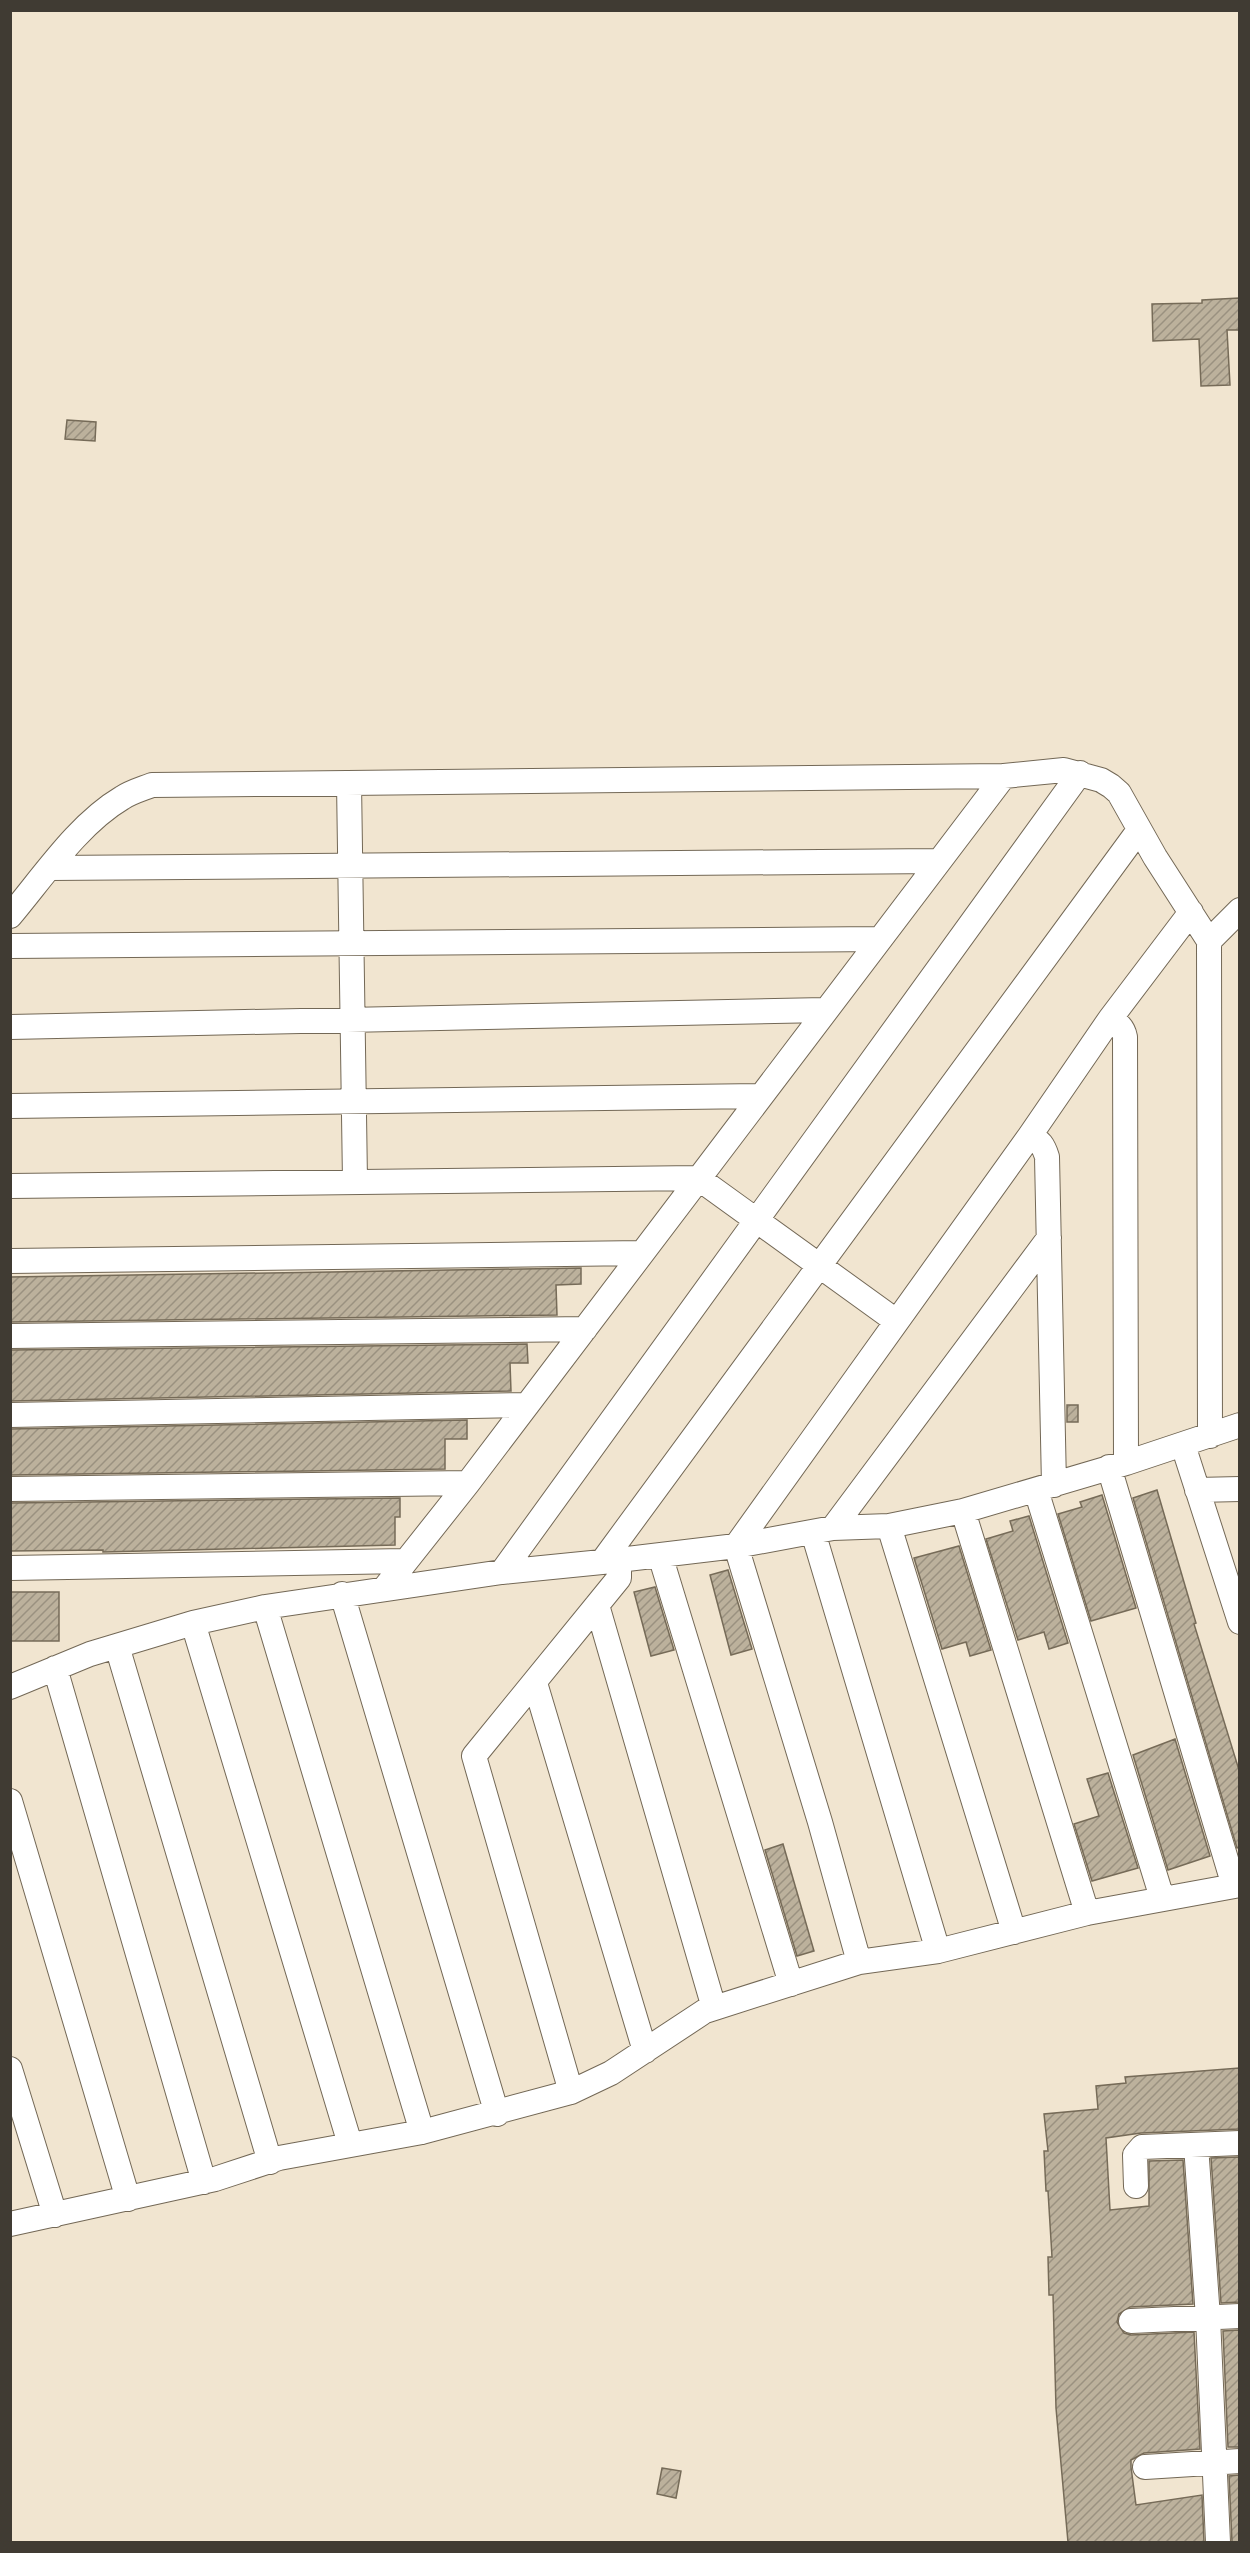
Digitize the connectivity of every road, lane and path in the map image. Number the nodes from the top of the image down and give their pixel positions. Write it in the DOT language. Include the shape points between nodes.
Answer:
graph roads {
  1 [pos="1080,773"];
  2 [pos="1004,776"];
  3 [pos="349,783"];
  4 [pos="1139,830"];
  5 [pos="938,861"];
  6 [pos="350,866"];
  7 [pos="50,868"];
  8 [pos="1239,909"];
  9 [pos="1191,912"];
  10 [pos="10,916"];
  11 [pos="879,939"];
  12 [pos="1209,941"];
  13 [pos="351,943"];
  14 [pos="10,946"];
  15 [pos="825,1010"];
  16 [pos="1110,1019"];
  17 [pos="353,1020"];
  18 [pos="10,1028"];
  19 [pos="760,1096"];
  20 [pos="354,1101"];
  21 [pos="10,1106"];
  22 [pos="1029,1137"];
  23 [pos="698,1178"];
  24 [pos="355,1181"];
  25 [pos="10,1186"];
  26 [pos="756,1220"];
  27 [pos="1048,1238"];
  28 [pos="642,1253"];
  29 [pos="10,1261"];
  30 [pos="820,1266"];
  31 [pos="896,1321"];
  32 [pos="585,1329"];
  33 [pos="10,1336"];
  34 [pos="526,1405"];
  35 [pos="10,1415"];
  36 [pos="1239,1425"];
  37 [pos="1210,1436"];
  38 [pos="1183,1445"];
  39 [pos="1118,1465"];
  40 [pos="468,1483"];
  41 [pos="1045,1487"];
  42 [pos="10,1489"];
  43 [pos="1239,1489"];
  44 [pos="1197,1490"];
  45 [pos="963,1511"];
  46 [pos="889,1526"];
  47 [pos="823,1530"];
  48 [pos="736,1546"];
  49 [pos="660,1555"];
  50 [pos="404,1561"];
  51 [pos="610,1561"];
  52 [pos="10,1568"];
  53 [pos="1231,1570"];
  54 [pos="502,1572"];
  55 [pos="384,1589"];
  56 [pos="342,1594"];
  57 [pos="597,1605"];
  58 [pos="265,1607"];
  59 [pos="1239,1622"];
  60 [pos="193,1623"];
  61 [pos="117,1646"];
  62 [pos="55,1668"];
  63 [pos="535,1683"];
  64 [pos="10,1687"];
  65 [pos="10,1801"];
  66 [pos="1237,1886"];
  67 [pos="1162,1898"];
  68 [pos="1087,1913"];
  69 [pos="1014,1932"];
  70 [pos="938,1951"];
  71 [pos="859,1962"];
  72 [pos="791,1983"];
  73 [pos="714,2008"];
  74 [pos="645,2051"];
  75 [pos="10,2069"];
  76 [pos="571,2092"];
  77 [pos="497,2114"];
  78 [pos="422,2132"];
  79 [pos="1239,2143"];
  80 [pos="350,2144"];
  81 [pos="1196,2145"];
  82 [pos="270,2162"];
  83 [pos="204,2182"];
  84 [pos="1136,2186"];
  85 [pos="128,2199"];
  86 [pos="55,2215"];
  87 [pos="10,2224"];
  88 [pos="1239,2316"];
  89 [pos="1208,2318"];
  90 [pos="1131,2321"];
  91 [pos="1239,2461"];
  92 [pos="1214,2462"];
  93 [pos="1145,2467"];
  94 [pos="1218,2542"];
  1 -- 2 [label="street" via="1064,770"];
  1 -- 4 [label="street" via="1101,780 1119,793"];
  1 -- 26 [label="street"];
  2 -- 3 [label="street"];
  2 -- 5 [label="street"];
  3 -- 6 [label="street"];
  3 -- 7 [label="street" via="152,785 123,797 98,816"];
  4 -- 9 [label="street"];
  4 -- 30 [label="street"];
  5 -- 6 [label="street"];
  5 -- 11 [label="street"];
  6 -- 7 [label="street"];
  6 -- 13 [label="street"];
  7 -- 10 [label="street"];
  8 -- 12 [label="street"];
  9 -- 12 [label="street"];
  9 -- 16 [label="street"];
  11 -- 13 [label="street"];
  11 -- 15 [label="street"];
  12 -- 37 [label="street"];
  13 -- 14 [label="street"];
  13 -- 17 [label="street"];
  15 -- 17 [label="street"];
  15 -- 19 [label="street"];
  16 -- 22 [label="street"];
  16 -- 39 [label="street" via="1123,1029 1125,1036"];
  17 -- 18 [label="street"];
  17 -- 20 [label="street"];
  19 -- 20 [label="street"];
  19 -- 23 [label="street"];
  20 -- 21 [label="street"];
  20 -- 24 [label="street"];
  22 -- 27 [label="street" via="1037,1139 1047,1157"];
  22 -- 31 [label="street"];
  23 -- 24 [label="street"];
  23 -- 26 [label="street"];
  23 -- 28 [label="street"];
  24 -- 25 [label="street"];
  26 -- 30 [label="street"];
  26 -- 54 [label="street"];
  27 -- 41 [label="street"];
  27 -- 47 [label="street"];
  28 -- 29 [label="street"];
  28 -- 32 [label="street"];
  30 -- 31 [label="street"];
  30 -- 51 [label="street"];
  31 -- 48 [label="street"];
  32 -- 33 [label="street"];
  32 -- 34 [label="street"];
  34 -- 35 [label="street"];
  34 -- 40 [label="street"];
  36 -- 37 [label="street"];
  37 -- 38 [label="street"];
  38 -- 39 [label="street"];
  38 -- 44 [label="street"];
  39 -- 41 [label="street"];
  39 -- 66 [label="street"];
  40 -- 42 [label="street"];
  40 -- 50 [label="street"];
  41 -- 45 [label="street"];
  41 -- 67 [label="street"];
  43 -- 44 [label="street"];
  44 -- 53 [label="street"];
  45 -- 46 [label="street"];
  45 -- 68 [label="street"];
  46 -- 47 [label="street"];
  46 -- 69 [label="street"];
  47 -- 48 [label="street"];
  47 -- 70 [label="street"];
  48 -- 49 [label="street"];
  48 -- 71 [label="street"];
  49 -- 51 [label="street"];
  49 -- 72 [label="street"];
  50 -- 52 [label="street"];
  50 -- 55 [label="street"];
  51 -- 54 [label="street"];
  51 -- 57 [label="street" via="619,1578"];
  53 -- 59 [label="street"];
  54 -- 55 [label="street"];
  55 -- 56 [label="street"];
  56 -- 58 [label="street"];
  56 -- 77 [label="street"];
  57 -- 63 [label="street"];
  57 -- 73 [label="street"];
  58 -- 60 [label="street"];
  58 -- 78 [label="street"];
  60 -- 61 [label="street"];
  60 -- 80 [label="street"];
  61 -- 62 [label="street"];
  61 -- 82 [label="street"];
  62 -- 64 [label="street"];
  62 -- 83 [label="street"];
  63 -- 74 [label="street"];
  63 -- 76 [label="street" via="474,1756"];
  65 -- 85 [label="street"];
  66 -- 67 [label="street"];
  67 -- 68 [label="street"];
  68 -- 69 [label="street"];
  69 -- 70 [label="street"];
  70 -- 71 [label="street"];
  71 -- 72 [label="street"];
  72 -- 73 [label="street"];
  73 -- 74 [label="street"];
  74 -- 76 [label="street"];
  75 -- 86 [label="street"];
  76 -- 77 [label="street"];
  77 -- 78 [label="street"];
  78 -- 80 [label="street"];
  79 -- 81 [label="street"];
  80 -- 82 [label="street"];
  81 -- 84 [label="street" via="1142,2146 1135,2155"];
  81 -- 89 [label="street"];
  82 -- 83 [label="street"];
  83 -- 85 [label="street"];
  85 -- 86 [label="street"];
  86 -- 87 [label="street"];
  88 -- 89 [label="street"];
  89 -- 90 [label="street"];
  89 -- 92 [label="street"];
  91 -- 92 [label="street"];
  92 -- 93 [label="street"];
  92 -- 94 [label="street"];
}
